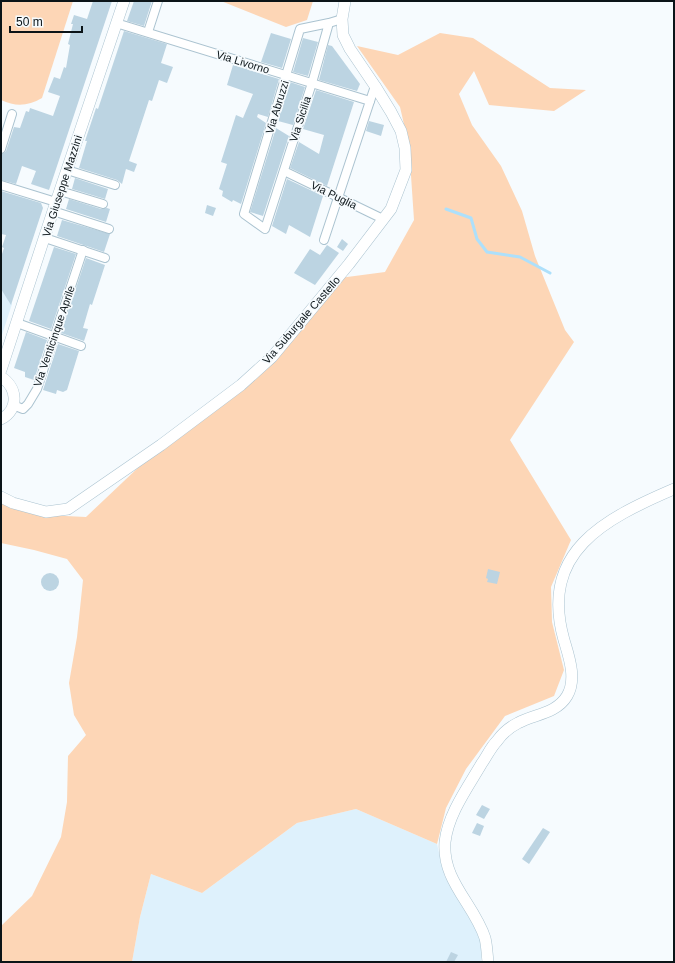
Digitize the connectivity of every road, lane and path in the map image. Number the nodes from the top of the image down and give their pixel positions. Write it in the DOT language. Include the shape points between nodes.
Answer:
graph roads {
  1 [pos="124,1"];
  2 [pos="158,1"];
  3 [pos="345,1"];
  4 [pos="342,19"];
  5 [pos="116,23"];
  6 [pos="329,23"];
  7 [pos="148,32"];
  8 [pos="287,75"];
  9 [pos="312,83"];
  10 [pos="375,86"];
  11 [pos="370,100"];
  12 [pos="12,114"];
  13 [pos="1,149"];
  14 [pos="68,170"];
  15 [pos="284,170"];
  16 [pos="1,185"];
  17 [pos="115,185"];
  18 [pos="60,191"];
  19 [pos="339,196"];
  20 [pos="103,204"];
  21 [pos="54,207"];
  22 [pos="383,219"];
  23 [pos="265,228"];
  24 [pos="109,229"];
  25 [pos="45,238"];
  26 [pos="324,240"];
  27 [pos="83,250"];
  28 [pos="105,258"];
  29 [pos="17,323"];
  30 [pos="55,336"];
  31 [pos="81,346"];
  32 [pos="1,370"];
  33 [pos="1,377"];
  34 [pos="13,405"];
  35 [pos="1,419"];
  36 [pos="674,489"];
  37 [pos="1,497"];
  38 [pos="488,962"];
  1 -- 5 [label="street, Via Giuseppe Mazzini"];
  2 -- 7 [label="street"];
  3 -- 4 [label="street, Via Suburgale Castello"];
  4 -- 6 [label="street"];
  4 -- 10 [label="street, Via Suburgale Castello" via="343,35"];
  5 -- 7 [label="street, Via Livorno"];
  5 -- 14 [label="street, Via Giuseppe Mazzini"];
  6 -- 8 [label="street, Via Abruzzi" via="300,29"];
  6 -- 9 [label="street, Via Sicilia"];
  7 -- 8 [label="street, Via Livorno"];
  8 -- 9 [label="street, Via Livorno"];
  8 -- 23 [label="street, Via Abruzzi" via="244,214"];
  9 -- 11 [label="street, Via Livorno"];
  9 -- 15 [label="street, Via Sicilia"];
  10 -- 11 [label="street"];
  10 -- 22 [label="street, Via Suburgale Castello" via="401,131 405,148 406,170 391,209"];
  11 -- 19 [label="street"];
  12 -- 13 [label="street"];
  14 -- 17 [label="street"];
  14 -- 18 [label="street, Via Giuseppe Mazzini"];
  15 -- 19 [label="street, Via Puglia"];
  15 -- 23 [label="street, Via Sicilia"];
  16 -- 21 [label="street"];
  18 -- 20 [label="street"];
  18 -- 21 [label="street, Via Giuseppe Mazzini"];
  19 -- 22 [label="street, Via Puglia"];
  19 -- 26 [label="street"];
  21 -- 24 [label="street"];
  21 -- 25 [label="street, Via Giuseppe Mazzini"];
  22 -- 37 [label="street, Via Suburgale Castello" via="272,356 241,385 161,445 68,509 46,512"];
  25 -- 27 [label="street"];
  25 -- 29 [label="street, Via Giuseppe Mazzini"];
  27 -- 28 [label="street"];
  27 -- 30 [label="street, Via Venticinque Aprile"];
  29 -- 30 [label="street"];
  29 -- 32 [label="street, Via Giuseppe Mazzini"];
  30 -- 31 [label="street"];
  30 -- 34 [label="street, Via Venticinque Aprile" via="32,399 23,409"];
  33 -- 34 [label="street" via="12,387"];
  34 -- 35 [label="street" via="10,412"];
  36 -- 38 [label="street" via="617,516 579,548 569,562 561,580 558,603 559,622 570,664 569,691 554,709 517,723 497,741 463,796 449,825 445,849 449,869 481,929"];
}
